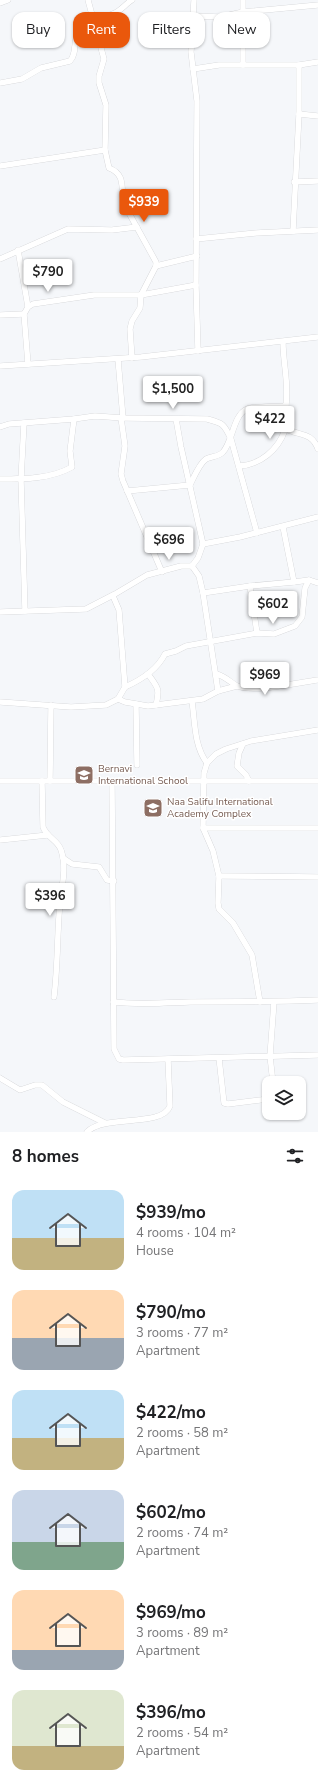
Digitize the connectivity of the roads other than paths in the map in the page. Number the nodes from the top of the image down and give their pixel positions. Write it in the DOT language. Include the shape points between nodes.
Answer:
graph roads {
  1 [pos="8,0"];
  2 [pos="88,0"];
  3 [pos="132,0"];
  4 [pos="194,0"];
  5 [pos="243,0"];
  6 [pos="0,3"];
  7 [pos="318,5"];
  8 [pos="91,12"];
  9 [pos="118,12"];
  10 [pos="193,12"];
  11 [pos="243,12"];
  12 [pos="74,48"];
  13 [pos="101,48"];
  14 [pos="191,48"];
  15 [pos="243,48"];
  16 [pos="318,62"];
  17 [pos="243,65"];
  18 [pos="299,65"];
  19 [pos="193,69"];
  20 [pos="0,83"];
  21 [pos="299,114"];
  22 [pos="318,116"];
  23 [pos="105,150"];
  24 [pos="0,166"];
  25 [pos="318,181"];
  26 [pos="294,182"];
  27 [pos="137,227"];
  28 [pos="318,230"];
  29 [pos="293,231"];
  30 [pos="196,239"];
  31 [pos="18,250"];
  32 [pos="196,256"];
  33 [pos="0,259"];
  34 [pos="156,266"];
  35 [pos="196,285"];
  36 [pos="141,295"];
  37 [pos="28,307"];
  38 [pos="24,314"];
  39 [pos="0,315"];
  40 [pos="318,337"];
  41 [pos="283,342"];
  42 [pos="198,351"];
  43 [pos="132,358"];
  44 [pos="118,359"];
  45 [pos="28,364"];
  46 [pos="0,366"];
  47 [pos="286,405"];
  48 [pos="122,418"];
  49 [pos="176,419"];
  50 [pos="74,420"];
  51 [pos="24,423"];
  52 [pos="0,427"];
  53 [pos="286,428"];
  54 [pos="231,439"];
  55 [pos="318,449"];
  56 [pos="239,466"];
  57 [pos="0,479"];
  58 [pos="21,479"];
  59 [pos="190,485"];
  60 [pos="127,491"];
  61 [pos="318,517"];
  62 [pos="282,527"];
  63 [pos="257,533"];
  64 [pos="203,544"];
  65 [pos="192,566"];
  66 [pos="162,572"];
  67 [pos="309,580"];
  68 [pos="294,582"];
  69 [pos="318,583"];
  70 [pos="250,586"];
  71 [pos="203,593"];
  72 [pos="113,596"];
  73 [pos="25,611"];
  74 [pos="0,612"];
  75 [pos="257,633"];
  76 [pos="212,641"];
  77 [pos="148,674"];
  78 [pos="216,674"];
  79 [pos="318,680"];
  80 [pos="125,686"];
  81 [pos="237,686"];
  82 [pos="218,691"];
  83 [pos="118,699"];
  84 [pos="192,700"];
  85 [pos="0,702"];
  86 [pos="136,704"];
  87 [pos="51,705"];
  88 [pos="156,706"];
  89 [pos="318,730"];
  90 [pos="243,744"];
  91 [pos="207,763"];
  92 [pos="137,765"];
  93 [pos="0,781"];
  94 [pos="42,781"];
  95 [pos="50,781"];
  96 [pos="112,781"];
  97 [pos="203,782"];
  98 [pos="249,782"];
  99 [pos="318,782"];
  100 [pos="203,828"];
  101 [pos="318,828"];
  102 [pos="48,836"];
  103 [pos="0,840"];
  104 [pos="63,858"];
  105 [pos="219,876"];
  106 [pos="318,877"];
  107 [pos="114,881"];
  108 [pos="54,997"];
  109 [pos="318,1000"];
  110 [pos="114,1002"];
  111 [pos="260,1002"];
  112 [pos="274,1002"];
  113 [pos="318,1055"];
  114 [pos="270,1056"];
  115 [pos="219,1058"];
  116 [pos="168,1059"];
  117 [pos="272,1076"];
  118 [pos="0,1078"];
  119 [pos="262,1100"];
  120 [pos="105,1124"];
  121 [pos="86,1132"];
  1 -- 6 [label="street"];
  2 -- 8 [label="street"];
  3 -- 9 [label="street"];
  4 -- 10 [label="street"];
  5 -- 11 [label="street"];
  7 -- 11 [label="street"];
  12 -- 20 [label="street" via="70,62 41,68 22,79"];
  13 -- 23 [label="street" via="104,59 99,83 106,106"];
  14 -- 19 [label="street"];
  15 -- 17 [label="street"];
  16 -- 18 [label="street"];
  17 -- 18 [label="street"];
  17 -- 19 [label="street"];
  18 -- 21 [label="street"];
  19 -- 30 [label="street" via="197,100"];
  21 -- 22 [label="street"];
  21 -- 26 [label="street"];
  23 -- 24 [label="street"];
  23 -- 27 [label="street" via="110,168 119,174 124,204"];
  25 -- 26 [label="street"];
  26 -- 29 [label="street"];
  27 -- 31 [label="street" via="112,230 68,229"];
  27 -- 34 [label="street"];
  28 -- 29 [label="street"];
  29 -- 30 [label="street"];
  30 -- 32 [label="street"];
  31 -- 33 [label="street"];
  31 -- 37 [label="street"];
  32 -- 34 [label="street"];
  32 -- 35 [label="street"];
  34 -- 36 [label="street"];
  35 -- 36 [label="street"];
  35 -- 42 [label="street"];
  36 -- 37 [label="street" via="94,295"];
  36 -- 43 [label="street" via="140,308 130,329"];
  37 -- 38 [label="street"];
  38 -- 39 [label="street"];
  38 -- 45 [label="street"];
  40 -- 41 [label="street"];
  41 -- 42 [label="street"];
  41 -- 47 [label="street" via="287,379"];
  42 -- 43 [label="street"];
  43 -- 44 [label="street"];
  44 -- 45 [label="street"];
  44 -- 48 [label="street"];
  45 -- 46 [label="street"];
  47 -- 53 [label="street"];
  47 -- 54 [label="street" via="247,410 238,416"];
  48 -- 49 [label="street"];
  48 -- 50 [label="street" via="95,416"];
  48 -- 60 [label="street" via="125,446 122,474"];
  49 -- 54 [label="street" via="207,419 219,422 225,425"];
  49 -- 59 [label="street"];
  50 -- 51 [label="street"];
  50 -- 58 [label="street" via="70,451 72,467 52,475"];
  51 -- 52 [label="street"];
  51 -- 58 [label="street"];
  53 -- 55 [label="street" via="315,440"];
  53 -- 56 [label="street" via="277,446 269,454 249,465"];
  54 -- 56 [label="street"];
  54 -- 59 [label="street" via="221,453 203,462"];
  56 -- 63 [label="street"];
  57 -- 58 [label="street"];
  58 -- 73 [label="street"];
  59 -- 60 [label="street"];
  59 -- 64 [label="street"];
  60 -- 66 [label="street"];
  61 -- 62 [label="street"];
  62 -- 63 [label="street"];
  62 -- 68 [label="street"];
  63 -- 64 [label="street"];
  64 -- 65 [label="street"];
  65 -- 66 [label="street" via="181,566"];
  65 -- 71 [label="street" via="199,576"];
  66 -- 72 [label="street" via="147,575"];
  67 -- 68 [label="street"];
  67 -- 69 [label="street"];
  67 -- 75 [label="street" via="305,588 302,617 295,626 274,634"];
  68 -- 70 [label="street"];
  70 -- 71 [label="street"];
  70 -- 75 [label="street"];
  71 -- 76 [label="street"];
  72 -- 73 [label="street" via="86,609"];
  72 -- 80 [label="street" via="119,610"];
  73 -- 74 [label="street"];
  75 -- 76 [label="street"];
  76 -- 77 [label="street" via="186,646 165,654"];
  76 -- 78 [label="street"];
  77 -- 80 [label="street" via="137,682"];
  77 -- 88 [label="street" via="159,692"];
  78 -- 81 [label="street" via="222,675"];
  78 -- 82 [label="street"];
  79 -- 81 [label="street" via="272,687"];
  80 -- 83 [label="street"];
  81 -- 82 [label="street"];
  82 -- 84 [label="street" via="208,697"];
  83 -- 86 [label="street"];
  83 -- 87 [label="street" via="106,705"];
  84 -- 88 [label="street"];
  84 -- 91 [label="street" via="198,745"];
  85 -- 87 [label="street"];
  86 -- 88 [label="street"];
  86 -- 92 [label="street"];
  87 -- 95 [label="street"];
  89 -- 90 [label="street" via="290,733"];
  90 -- 91 [label="street" via="216,754"];
  90 -- 98 [label="street" via="237,766"];
  91 -- 97 [label="street"];
  93 -- 94 [label="street"];
  94 -- 95 [label="street"];
  94 -- 102 [label="street" via="44,827"];
  95 -- 96 [label="street"];
  96 -- 97 [label="street"];
  96 -- 107 [label="street"];
  97 -- 98 [label="street"];
  97 -- 100 [label="street"];
  98 -- 99 [label="street"];
  100 -- 101 [label="street"];
  100 -- 105 [label="street" via="213,851"];
  102 -- 103 [label="street"];
  102 -- 104 [label="street" via="57,842"];
  104 -- 107 [label="street" via="72,864 99,867 107,880"];
  104 -- 108 [label="street"];
  105 -- 106 [label="street"];
  105 -- 111 [label="street" via="219,909 233,924 252,955"];
  107 -- 110 [label="street"];
  109 -- 112 [label="street"];
  110 -- 111 [label="street" via="133,1005"];
  110 -- 116 [label="street" via="114,1049 119,1059"];
  111 -- 112 [label="street"];
  112 -- 114 [label="street"];
  113 -- 114 [label="street"];
  114 -- 115 [label="street"];
  114 -- 117 [label="street"];
  115 -- 116 [label="street"];
  115 -- 119 [label="street" via="224,1103"];
  116 -- 120 [label="street" via="169,1109 159,1116"];
  118 -- 120 [label="street" via="20,1090 42,1085 63,1102"];
  120 -- 121 [label="street"];
}
